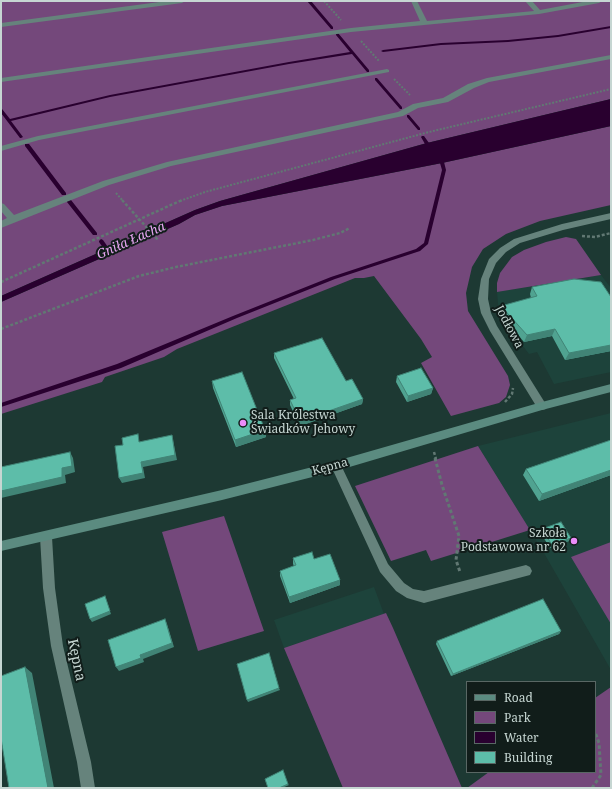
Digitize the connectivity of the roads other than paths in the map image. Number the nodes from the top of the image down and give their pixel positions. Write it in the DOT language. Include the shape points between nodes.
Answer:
graph roads {
  1 [pos="182,1"];
  2 [pos="414,1"];
  3 [pos="528,1"];
  4 [pos="599,1"];
  5 [pos="539,12"];
  6 [pos="425,24"];
  7 [pos="1,25"];
  8 [pos="611,57"];
  9 [pos="387,71"];
  10 [pos="1,80"];
  11 [pos="1,149"];
  12 [pos="1,206"];
  13 [pos="611,216"];
  14 [pos="13,219"];
  15 [pos="1,225"];
  16 [pos="611,388"];
  17 [pos="542,406"];
  18 [pos="336,466"];
  19 [pos="46,537"];
  20 [pos="1,546"];
  21 [pos="526,571"];
  22 [pos="88,788"];
  1 -- 7 [label="street"];
  2 -- 6 [label="street"];
  3 -- 5 [label="street"];
  4 -- 5 [label="street"];
  5 -- 6 [label="street"];
  6 -- 10 [label="street" via="351,30"];
  8 -- 14 [label="street" via="487,80 445,100 416,106 400,114 170,164 106,182"];
  9 -- 11 [label="street" via="38,138"];
  12 -- 14 [label="street"];
  13 -- 17 [label="street, Jodłowa" via="517,241 492,261 485,279 483,299 486,313"];
  14 -- 15 [label="street"];
  16 -- 17 [label="street, Kępna"];
  17 -- 18 [label="street, Kępna"];
  18 -- 19 [label="street, Kępna" via="222,496"];
  18 -- 21 [label="street" via="384,568 400,587 411,594 424,597"];
  19 -- 20 [label="street, Kępna"];
  19 -- 22 [label="street, Kępna" via="49,588 57,646"];
}
